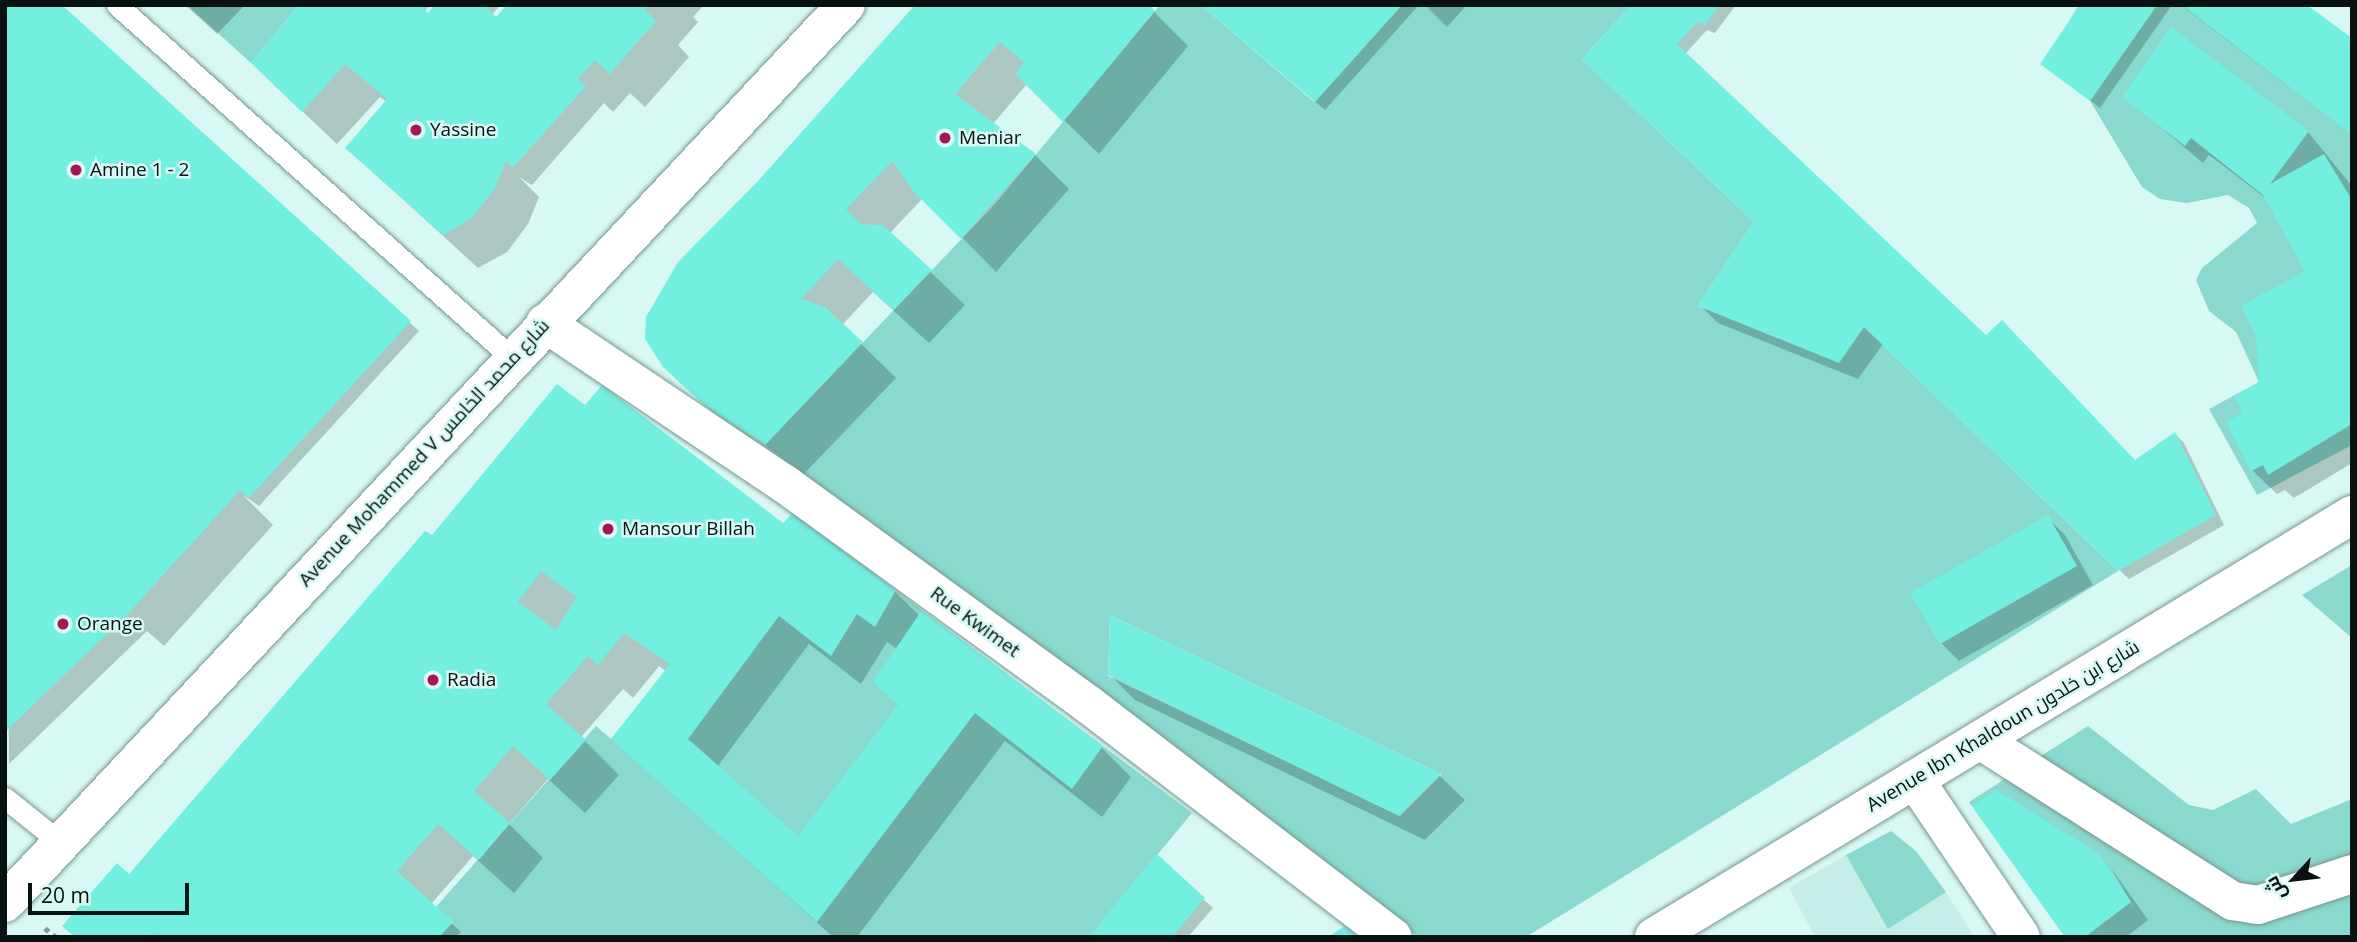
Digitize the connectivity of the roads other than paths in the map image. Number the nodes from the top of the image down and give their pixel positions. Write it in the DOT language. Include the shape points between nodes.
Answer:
graph roads {
  1 [pos="117,5"];
  2 [pos="846,5"];
  3 [pos="545,323"];
  4 [pos="512,358"];
  5 [pos="2352,515"];
  6 [pos="1980,740"];
  7 [pos="1915,780"];
  8 [pos="5,798"];
  9 [pos="61,843"];
  10 [pos="2352,874"];
  11 [pos="5,903"];
  12 [pos="1392,937"];
  13 [pos="1654,937"];
  14 [pos="2021,937"];
  1 -- 4 [label="lane"];
  2 -- 3 [label="street, Avenue Mohammed V شارع محمد الخامس"];
  3 -- 4 [label="street, Avenue Mohammed V شارع محمد الخامس"];
  3 -- 12 [label="street, Rue Kwimet" via="785,484"];
  4 -- 9 [label="street, Avenue Mohammed V شارع محمد الخامس"];
  5 -- 6 [label="street, Avenue Ibn Khaldoun شارع ابن خلدون"];
  6 -- 7 [label="street, Avenue Ibn Khaldoun شارع ابن خلدون"];
  6 -- 10 [label="street" via="2233,901 2258,905"];
  7 -- 13 [label="street, Avenue Ibn Khaldoun شارع ابن خلدون"];
  7 -- 14 [label="street"];
  8 -- 9 [label="lane"];
  9 -- 11 [label="street, Avenue Mohammed V شارع محمد الخامس"];
}
